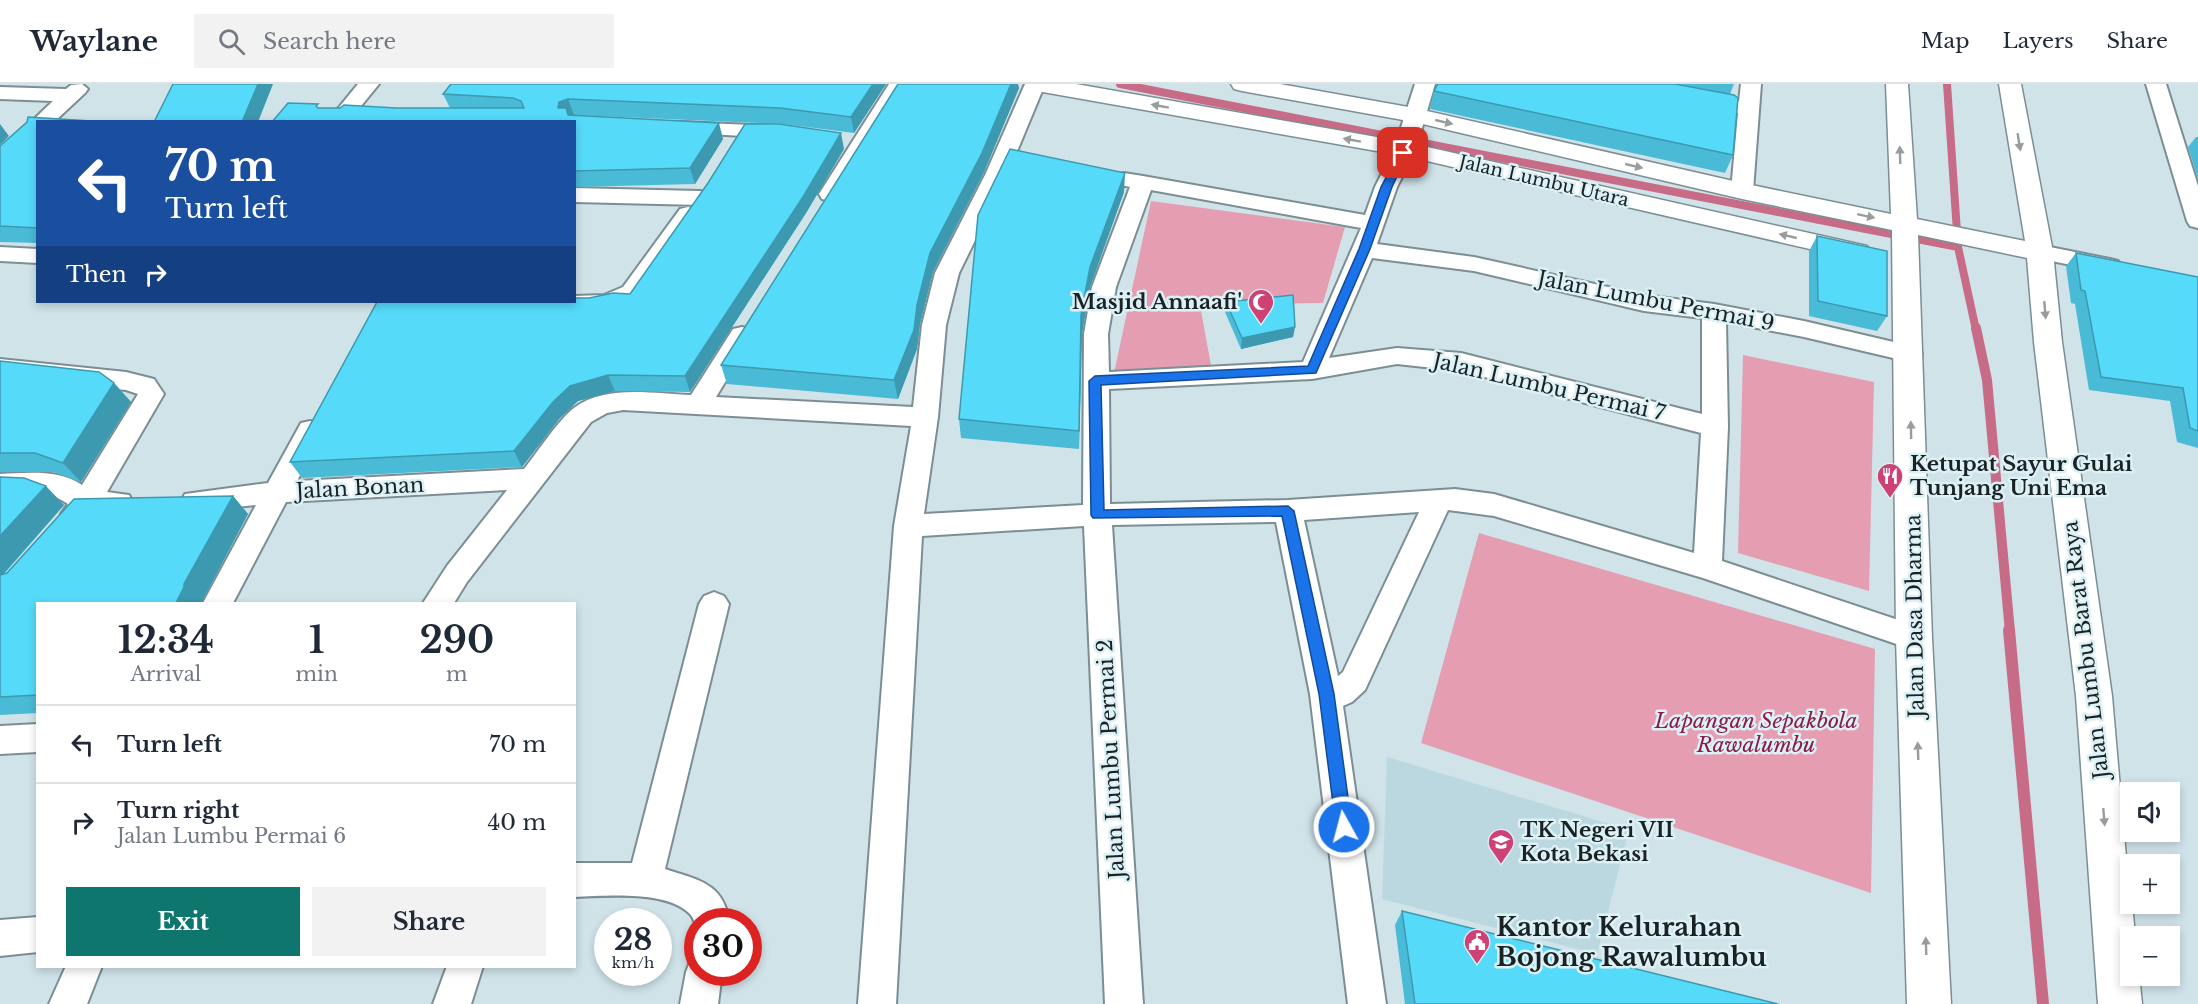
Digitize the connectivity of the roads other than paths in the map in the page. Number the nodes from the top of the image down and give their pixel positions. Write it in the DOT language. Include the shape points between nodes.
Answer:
graph roads {
  1 [pos="369,84"];
  2 [pos="899,84"];
  3 [pos="1036,84"];
  4 [pos="1242,84"];
  5 [pos="1425,84"];
  6 [pos="1751,84"];
  7 [pos="1898,84"];
  8 [pos="2010,84"];
  9 [pos="2156,84"];
  10 [pos="77,90"];
  11 [pos="0,93"];
  12 [pos="1684,97"];
  13 [pos="1749,109"];
  14 [pos="368,114"];
  15 [pos="341,117"];
  16 [pos="43,120"];
  17 [pos="663,126"];
  18 [pos="1410,132"];
  19 [pos="794,133"];
  20 [pos="1109,176"];
  21 [pos="1143,182"];
  22 [pos="1742,191"];
  23 [pos="576,195"];
  24 [pos="2196,208"];
  25 [pos="819,214"];
  26 [pos="1372,223"];
  27 [pos="1910,239"];
  28 [pos="1364,249"];
  29 [pos="2028,250"];
  30 [pos="0,254"];
  31 [pos="36,256"];
  32 [pos="2133,270"];
  33 [pos="571,303"];
  34 [pos="756,312"];
  35 [pos="1714,312"];
  36 [pos="1910,354"];
  37 [pos="0,368"];
  38 [pos="1312,370"];
  39 [pos="1095,381"];
  40 [pos="699,404"];
  41 [pos="320,412"];
  42 [pos="925,417"];
  43 [pos="1715,427"];
  44 [pos="531,479"];
  45 [pos="0,484"];
  46 [pos="279,492"];
  47 [pos="1439,499"];
  48 [pos="86,502"];
  49 [pos="139,503"];
  50 [pos="171,504"];
  51 [pos="1288,511"];
  52 [pos="1097,515"];
  53 [pos="908,526"];
  54 [pos="55,537"];
  55 [pos="1707,568"];
  56 [pos="219,602"];
  57 [pos="439,602"];
  58 [pos="714,604"];
  59 [pos="1914,638"];
  60 [pos="1326,694"];
  61 [pos="36,738"];
  62 [pos="0,740"];
  63 [pos="645,879"];
  64 [pos="576,880"];
  65 [pos="709,908"];
  66 [pos="83,968"];
  67 [pos="464,968"];
  68 [pos="702,986"];
  69 [pos="68,1004"];
  70 [pos="452,1004"];
  71 [pos="699,1004"];
  72 [pos="877,1004"];
  73 [pos="1124,1004"];
  74 [pos="1367,1004"];
  75 [pos="1929,1004"];
  76 [pos="2120,1004"];
  1 -- 15 [label="street"];
  2 -- 25 [label="street" via="850,140"];
  18 -- 3 [label="street, Jalan Lumbu Utara, one-way"];
  3 -- 42 [label="street" via="1015,158 957,249 947,273 934,325"];
  4 -- 18 [label="street, Jalan Lumbu Utara"];
  5 -- 18 [label="street"];
  6 -- 13 [label="street"];
  27 -- 7 [label="street, Jalan Dasa Dharma, one-way"];
  8 -- 29 [label="street, Jalan Lumbu Barat Raya, one-way"];
  9 -- 24 [label="street"];
  10 -- 11 [label="street"];
  10 -- 16 [label="street"];
  12 -- 13 [label="street"];
  13 -- 22 [label="street"];
  14 -- 15 [label="street"];
  17 -- 19 [label="street" via="735,142"];
  18 -- 22 [label="street, Jalan Lumbu Utara, one-way"];
  18 -- 26 [label="street"];
  27 -- 18 [label="street, Jalan Lumbu Utara, one-way"];
  20 -- 21 [label="street"];
  21 -- 26 [label="street"];
  21 -- 39 [label="street, Jalan Lumbu Permai 2" via="1104,287 1096,334"];
  22 -- 27 [label="street, Jalan Lumbu Utara, one-way"];
  23 -- 33 [label="street" via="706,189 631,292 620,300 600,305"];
  26 -- 28 [label="street"];
  27 -- 29 [label="street"];
  27 -- 36 [label="street, Jalan Dasa Dharma"];
  28 -- 35 [label="street, Jalan Lumbu Permai 9" via="1474,264 1644,303"];
  28 -- 38 [label="street"];
  29 -- 32 [label="street"];
  29 -- 76 [label="street, Jalan Lumbu Barat Raya, one-way" via="2048,342 2094,696"];
  30 -- 31 [label="street"];
  34 -- 40 [label="street"];
  35 -- 36 [label="street, Jalan Lumbu Permai 9"];
  35 -- 43 [label="street"];
  59 -- 36 [label="street, Jalan Dasa Dharma, one-way"];
  37 -- 48 [label="street" via="145,385 151,394"];
  38 -- 39 [label="street, Jalan Lumbu Permai 7"];
  38 -- 43 [label="street, Jalan Lumbu Permai 7" via="1396,356 1444,359"];
  39 -- 52 [label="street, Jalan Lumbu Permai 2"];
  40 -- 42 [label="street"];
  40 -- 44 [label="street" via="623,400 590,410"];
  41 -- 46 [label="street"];
  42 -- 53 [label="street"];
  43 -- 55 [label="street"];
  44 -- 46 [label="street, Jalan Bonan"];
  44 -- 57 [label="street"];
  45 -- 48 [label="street" via="46,483 64,487"];
  46 -- 50 [label="street"];
  46 -- 56 [label="street, Jalan Bonan"];
  47 -- 51 [label="street"];
  47 -- 55 [label="street" via="1494,506"];
  47 -- 60 [label="street" via="1354,681 1341,693"];
  48 -- 49 [label="street"];
  48 -- 54 [label="street"];
  51 -- 52 [label="street"];
  51 -- 60 [label="street"];
  52 -- 53 [label="street"];
  52 -- 73 [label="street, Jalan Lumbu Permai 2"];
  53 -- 72 [label="street"];
  55 -- 59 [label="street"];
  58 -- 63 [label="street"];
  75 -- 59 [label="street, Jalan Dasa Dharma, one-way"];
  60 -- 74 [label="street"];
  61 -- 62 [label="street"];
  63 -- 64 [label="street"];
  63 -- 65 [label="street" via="695,896"];
  66 -- 69 [label="street"];
  67 -- 70 [label="street"];
  68 -- 71 [label="street"];
}
